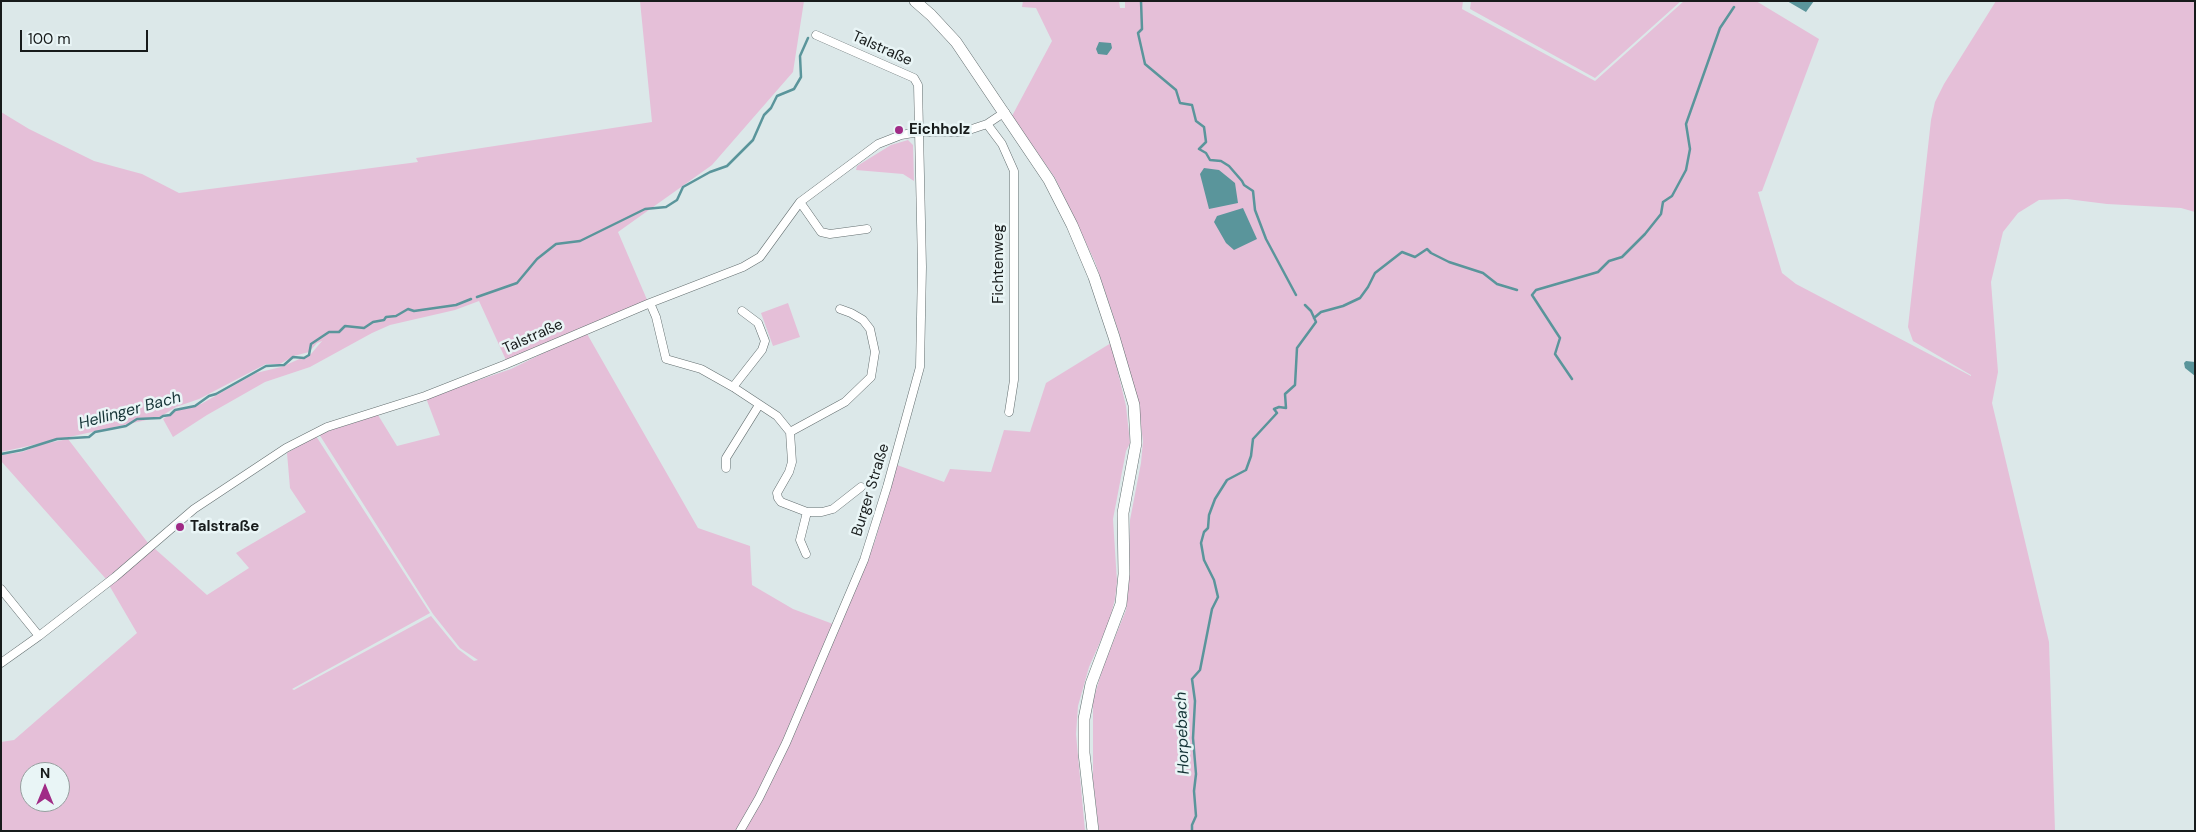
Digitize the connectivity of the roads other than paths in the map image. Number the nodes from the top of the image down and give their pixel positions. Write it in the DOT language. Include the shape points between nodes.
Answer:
graph roads {
  1 [pos="915,1"];
  2 [pos="816,35"];
  3 [pos="1005,112"];
  4 [pos="987,124"];
  5 [pos="919,132"];
  6 [pos="800,202"];
  7 [pos="867,229"];
  8 [pos="650,303"];
  9 [pos="840,309"];
  10 [pos="742,311"];
  11 [pos="733,386"];
  12 [pos="759,405"];
  13 [pos="1009,412"];
  14 [pos="790,432"];
  15 [pos="726,468"];
  16 [pos="861,487"];
  17 [pos="807,512"];
  18 [pos="806,554"];
  19 [pos="1,589"];
  20 [pos="39,636"];
  21 [pos="1,662"];
  22 [pos="740,831"];
  23 [pos="1093,831"];
  1 -- 3 [label="street" via="956,42"];
  2 -- 5 [label="street, Talstraße" via="914,78 918,85"];
  3 -- 4 [label="street, Talstraße"];
  3 -- 23 [label="street" via="1049,180 1085,255 1134,405 1134,462 1123,513 1121,604 1091,684 1084,719 1084,753"];
  4 -- 5 [label="street, Talstraße" via="963,132"];
  4 -- 13 [label="street, Fichtenweg" via="1002,144 1014,171 1014,380"];
  5 -- 6 [label="street, Talstraße" via="894,136 878,144"];
  5 -- 22 [label="street, Burger Straße" via="920,367 864,560 786,743"];
  6 -- 7 [label="street" via="821,232 830,234"];
  6 -- 8 [label="street, Talstraße" via="760,257 743,267"];
  8 -- 11 [label="street" via="666,359 701,369"];
  8 -- 20 [label="street, Talstraße" via="425,396 327,427 286,448 194,509"];
  9 -- 14 [label="street" via="857,316 870,329 875,352 871,377 844,402"];
  10 -- 11 [label="street" via="758,323 765,341 762,350"];
  11 -- 12 [label="street"];
  12 -- 14 [label="street" via="777,416"];
  12 -- 15 [label="street" via="726,458"];
  14 -- 17 [label="street" via="792,462 778,498"];
  16 -- 17 [label="street" via="833,509"];
  17 -- 18 [label="street" via="800,540"];
  19 -- 20 [label="street"];
  20 -- 21 [label="street, Talstraße"];
}
